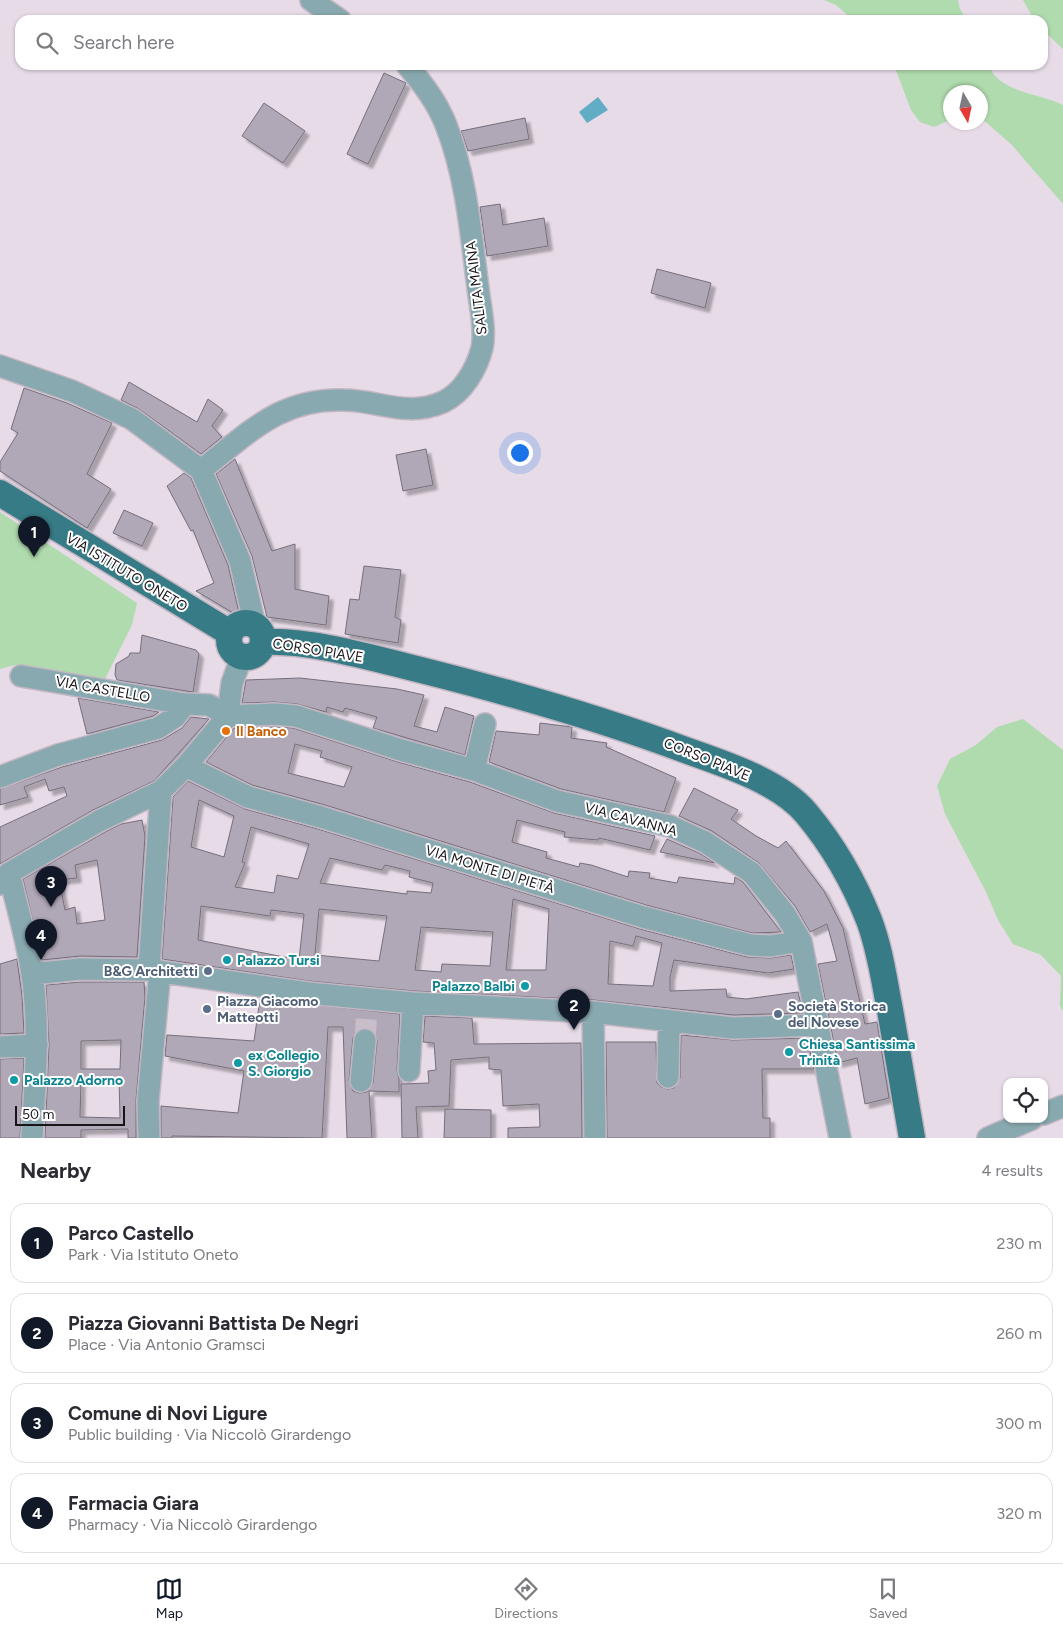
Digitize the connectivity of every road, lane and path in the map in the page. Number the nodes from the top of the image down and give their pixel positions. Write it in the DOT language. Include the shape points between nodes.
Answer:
graph roads {
  1 [pos="311,0"];
  2 [pos="333,15"];
  3 [pos="411,70"];
  4 [pos="0,366"];
  5 [pos="201,470"];
  6 [pos="0,493"];
  7 [pos="247,639"];
  8 [pos="21,676"];
  9 [pos="186,704"];
  10 [pos="228,716"];
  11 [pos="485,724"];
  12 [pos="186,766"];
  13 [pos="474,770"];
  14 [pos="0,777"];
  15 [pos="161,791"];
  16 [pos="2,881"];
  17 [pos="801,941"];
  18 [pos="154,970"];
  19 [pos="32,974"];
  20 [pos="413,1003"];
  21 [pos="593,1012"];
  22 [pos="669,1021"];
  23 [pos="818,1025"];
  24 [pos="365,1040"];
  25 [pos="37,1045"];
  26 [pos="0,1046"];
  27 [pos="409,1071"];
  28 [pos="668,1077"];
  29 [pos="361,1082"];
  30 [pos="1063,1106"];
  31 [pos="1048,1112"];
  32 [pos="1023,1123"];
  33 [pos="32,1138"];
  34 [pos="149,1138"];
  35 [pos="595,1138"];
  36 [pos="840,1138"];
  37 [pos="912,1138"];
  38 [pos="988,1138"];
  1 -- 2 [label="street"];
  3 -- 5 [label="street, SALITA MAINA" via="433,96 447,126 461,175 482,317 482,346 475,368 464,384 445,401 422,408 391,408 344,400 308,402 284,409"];
  4 -- 5 [label="street" via="72,391 132,419"];
  5 -- 7 [label="street" via="240,561 253,617"];
  6 -- 7 [label="main road, VIA ISTITUTO ONETO"];
  7 -- 10 [label="street" via="232,683"];
  7 -- 37 [label="main road, CORSO PIAVE" via="293,643 374,659 494,688 630,730 726,765 786,796 804,811 839,858 869,920 880,958"];
  8 -- 9 [label="street, VIA CASTELLO"];
  9 -- 10 [label="street, VIA CASTELLO" via="209,705"];
  9 -- 14 [label="street" via="158,728 58,755"];
  10 -- 12 [label="street"];
  10 -- 13 [label="street, VIA CAVANNA" via="296,716"];
  11 -- 13 [label="street"];
  12 -- 15 [label="street"];
  12 -- 17 [label="street, VIA MONTE DI PIETÀ" via="248,797 653,920 750,945 770,946"];
  13 -- 17 [label="street, VIA CAVANNA" via="557,801 670,826 705,842 752,873 785,914"];
  15 -- 16 [label="street" via="99,821"];
  15 -- 18 [label="street"];
  16 -- 19 [label="street"];
  17 -- 23 [label="street, VIA CAVANNA"];
  18 -- 19 [label="street" via="80,969"];
  18 -- 20 [label="street" via="368,1004"];
  18 -- 34 [label="street"];
  19 -- 25 [label="street"];
  20 -- 21 [label="street"];
  20 -- 27 [label="street"];
  21 -- 22 [label="street"];
  21 -- 35 [label="street"];
  22 -- 23 [label="street" via="733,1028"];
  22 -- 28 [label="street"];
  23 -- 36 [label="street, VIA CAVANNA"];
  24 -- 29 [label="street"];
  25 -- 26 [label="street"];
  25 -- 33 [label="street"];
  30 -- 31 [label="street"];
  32 -- 38 [label="street"];
}
